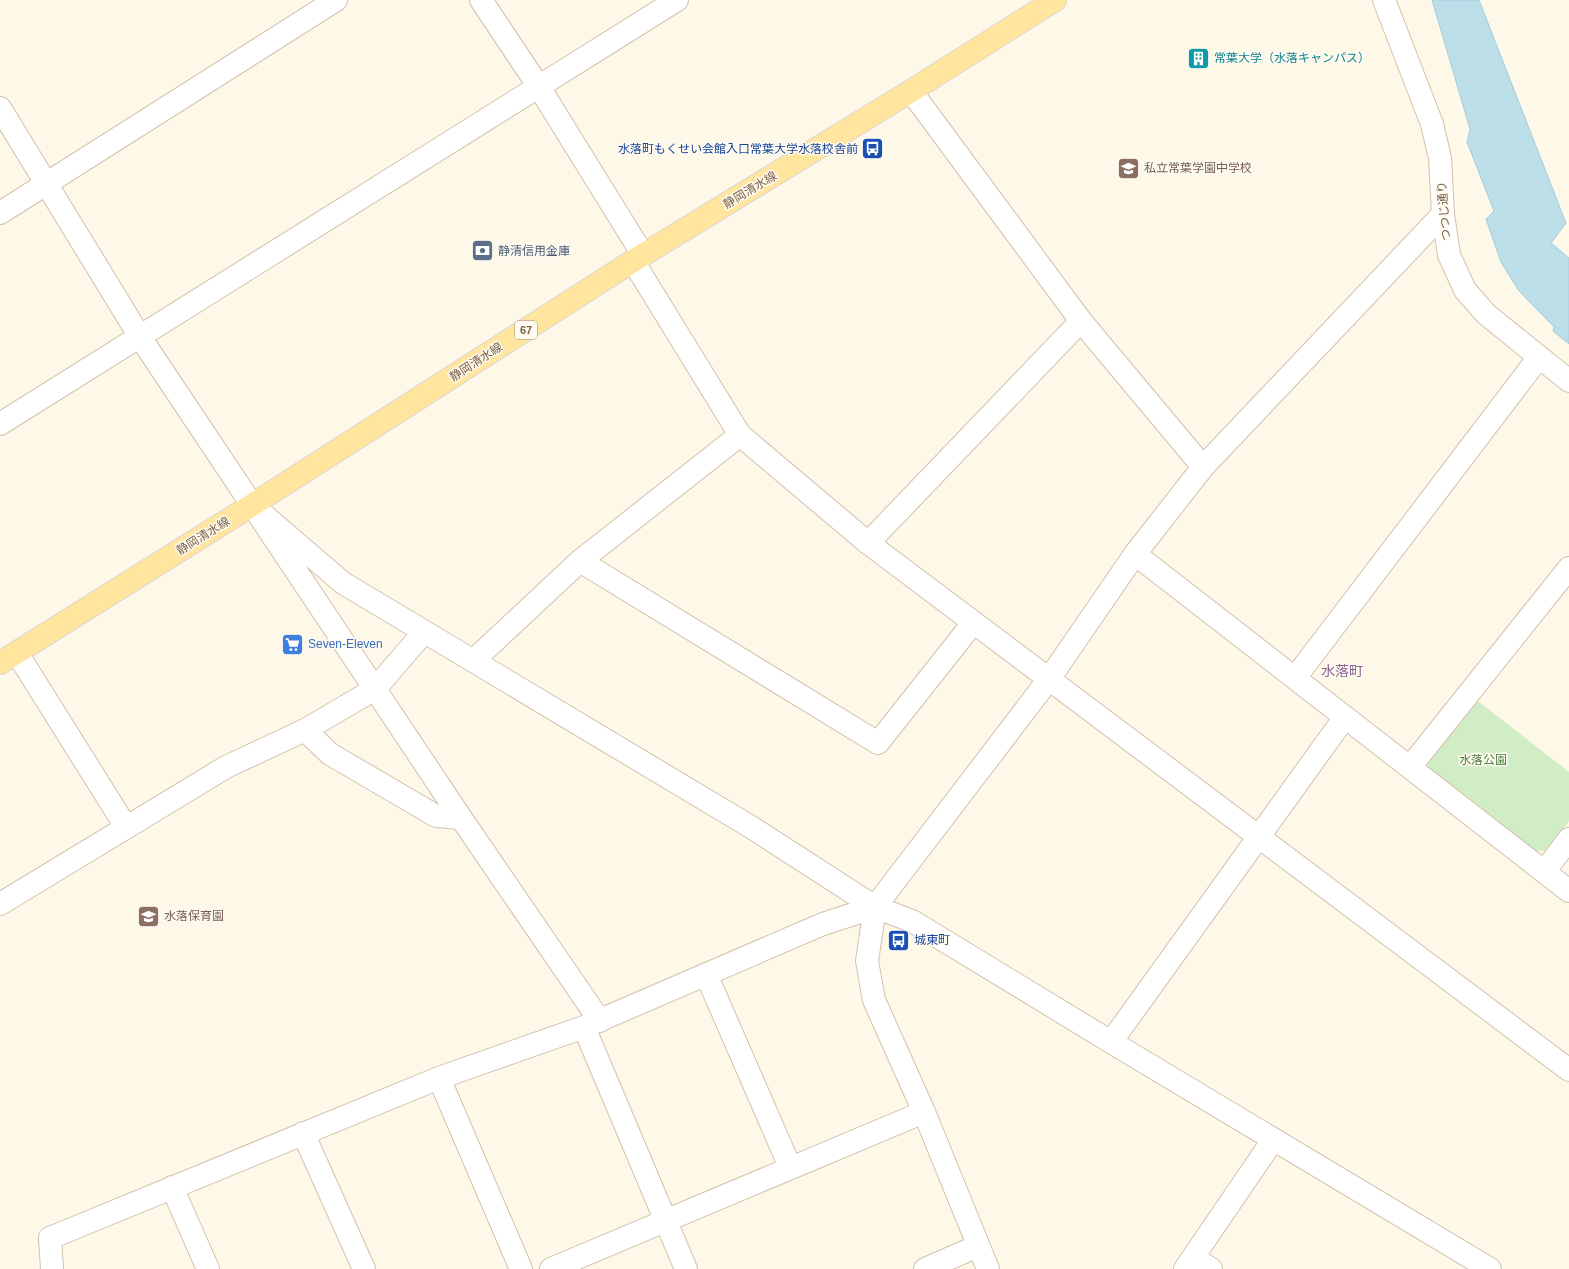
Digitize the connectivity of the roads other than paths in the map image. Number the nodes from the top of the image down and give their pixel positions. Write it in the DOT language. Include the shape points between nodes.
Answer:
graph roads {
  1 [pos="336,0"];
  2 [pos="481,0"];
  3 [pos="677,0"];
  4 [pos="1054,0"];
  5 [pos="1384,0"];
  6 [pos="539,86"];
  7 [pos="911,91"];
  8 [pos="0,108"];
  9 [pos="47,184"];
  10 [pos="0,213"];
  11 [pos="1443,214"];
  12 [pos="638,258"];
  13 [pos="1081,321"];
  14 [pos="140,337"];
  15 [pos="1539,357"];
  16 [pos="1569,381"];
  17 [pos="0,424"];
  18 [pos="740,435"];
  19 [pos="1203,467"];
  20 [pos="252,505"];
  21 [pos="868,543"];
  22 [pos="1135,554"];
  23 [pos="580,561"];
  24 [pos="1569,568"];
  25 [pos="973,623"];
  26 [pos="424,632"];
  27 [pos="8,658"];
  28 [pos="473,661"];
  29 [pos="1295,678"];
  30 [pos="1049,680"];
  31 [pos="375,689"];
  32 [pos="1345,717"];
  33 [pos="305,730"];
  34 [pos="1410,767"];
  35 [pos="461,818"];
  36 [pos="126,828"];
  37 [pos="1258,836"];
  38 [pos="1569,838"];
  39 [pos="1544,872"];
  40 [pos="1569,891"];
  41 [pos="0,904"];
  42 [pos="875,907"];
  43 [pos="706,974"];
  44 [pos="592,1024"];
  45 [pos="1111,1042"];
  46 [pos="1569,1070"];
  47 [pos="439,1078"];
  48 [pos="924,1112"];
  49 [pos="303,1133"];
  50 [pos="1273,1140"];
  51 [pos="790,1167"];
  52 [pos="172,1187"];
  53 [pos="665,1220"];
  54 [pos="978,1246"];
  55 [pos="1196,1265"];
  56 [pos="52,1269"];
  57 [pos="208,1269"];
  58 [pos="364,1269"];
  59 [pos="521,1269"];
  60 [pos="551,1269"];
  61 [pos="686,1269"];
  62 [pos="925,1269"];
  63 [pos="988,1269"];
  64 [pos="1490,1269"];
  1 -- 9 [label="street"];
  2 -- 6 [label="street"];
  3 -- 6 [label="street"];
  4 -- 7 [label="main road, 静岡清水線 / 67"];
  5 -- 11 [label="street, つつじ通り" via="1432,124 1440,158"];
  6 -- 12 [label="street"];
  6 -- 14 [label="street"];
  7 -- 12 [label="main road, 静岡清水線 / 67"];
  7 -- 13 [label="street"];
  8 -- 9 [label="street"];
  9 -- 10 [label="street"];
  9 -- 14 [label="street"];
  11 -- 15 [label="street, つつじ通り" via="1449,255 1465,290 1486,314"];
  11 -- 19 [label="street"];
  12 -- 18 [label="street"];
  12 -- 20 [label="main road, 静岡清水線 / 67"];
  13 -- 19 [label="street"];
  13 -- 21 [label="street"];
  14 -- 17 [label="street"];
  14 -- 20 [label="street"];
  15 -- 16 [label="street, つつじ通り"];
  15 -- 29 [label="street"];
  18 -- 21 [label="street"];
  18 -- 23 [label="street"];
  19 -- 22 [label="street"];
  20 -- 26 [label="street" via="343,583"];
  20 -- 27 [label="main road, 静岡清水線 / 67"];
  20 -- 31 [label="street"];
  21 -- 25 [label="street"];
  22 -- 29 [label="street"];
  22 -- 30 [label="street"];
  23 -- 25 [label="street" via="878,743"];
  23 -- 28 [label="street"];
  24 -- 34 [label="street"];
  25 -- 30 [label="street"];
  26 -- 28 [label="street"];
  26 -- 31 [label="street"];
  27 -- 36 [label="street"];
  28 -- 42 [label="street" via="752,827"];
  29 -- 32 [label="street"];
  30 -- 37 [label="street"];
  30 -- 42 [label="street"];
  31 -- 33 [label="street"];
  31 -- 35 [label="street"];
  32 -- 34 [label="street"];
  32 -- 37 [label="street"];
  33 -- 35 [label="street" via="330,754 436,816"];
  33 -- 36 [label="street" via="226,767"];
  34 -- 39 [label="street"];
  35 -- 44 [label="street"];
  36 -- 41 [label="street"];
  37 -- 45 [label="street"];
  37 -- 46 [label="street"];
  38 -- 39 [label="street"];
  39 -- 40 [label="street"];
  42 -- 43 [label="street" via="823,924"];
  42 -- 45 [label="street" via="912,921"];
  42 -- 48 [label="street" via="868,961 874,1000"];
  43 -- 44 [label="street"];
  43 -- 51 [label="street"];
  44 -- 47 [label="street"];
  44 -- 53 [label="street"];
  45 -- 50 [label="street"];
  47 -- 49 [label="street"];
  47 -- 59 [label="street"];
  48 -- 51 [label="street"];
  48 -- 54 [label="street"];
  49 -- 52 [label="street"];
  49 -- 58 [label="street"];
  50 -- 55 [label="street"];
  50 -- 64 [label="street"];
  51 -- 53 [label="street"];
  52 -- 56 [label="street" via="50,1238"];
  52 -- 57 [label="street"];
  53 -- 60 [label="street"];
  53 -- 61 [label="street"];
  54 -- 62 [label="street"];
  54 -- 63 [label="street"];
}
